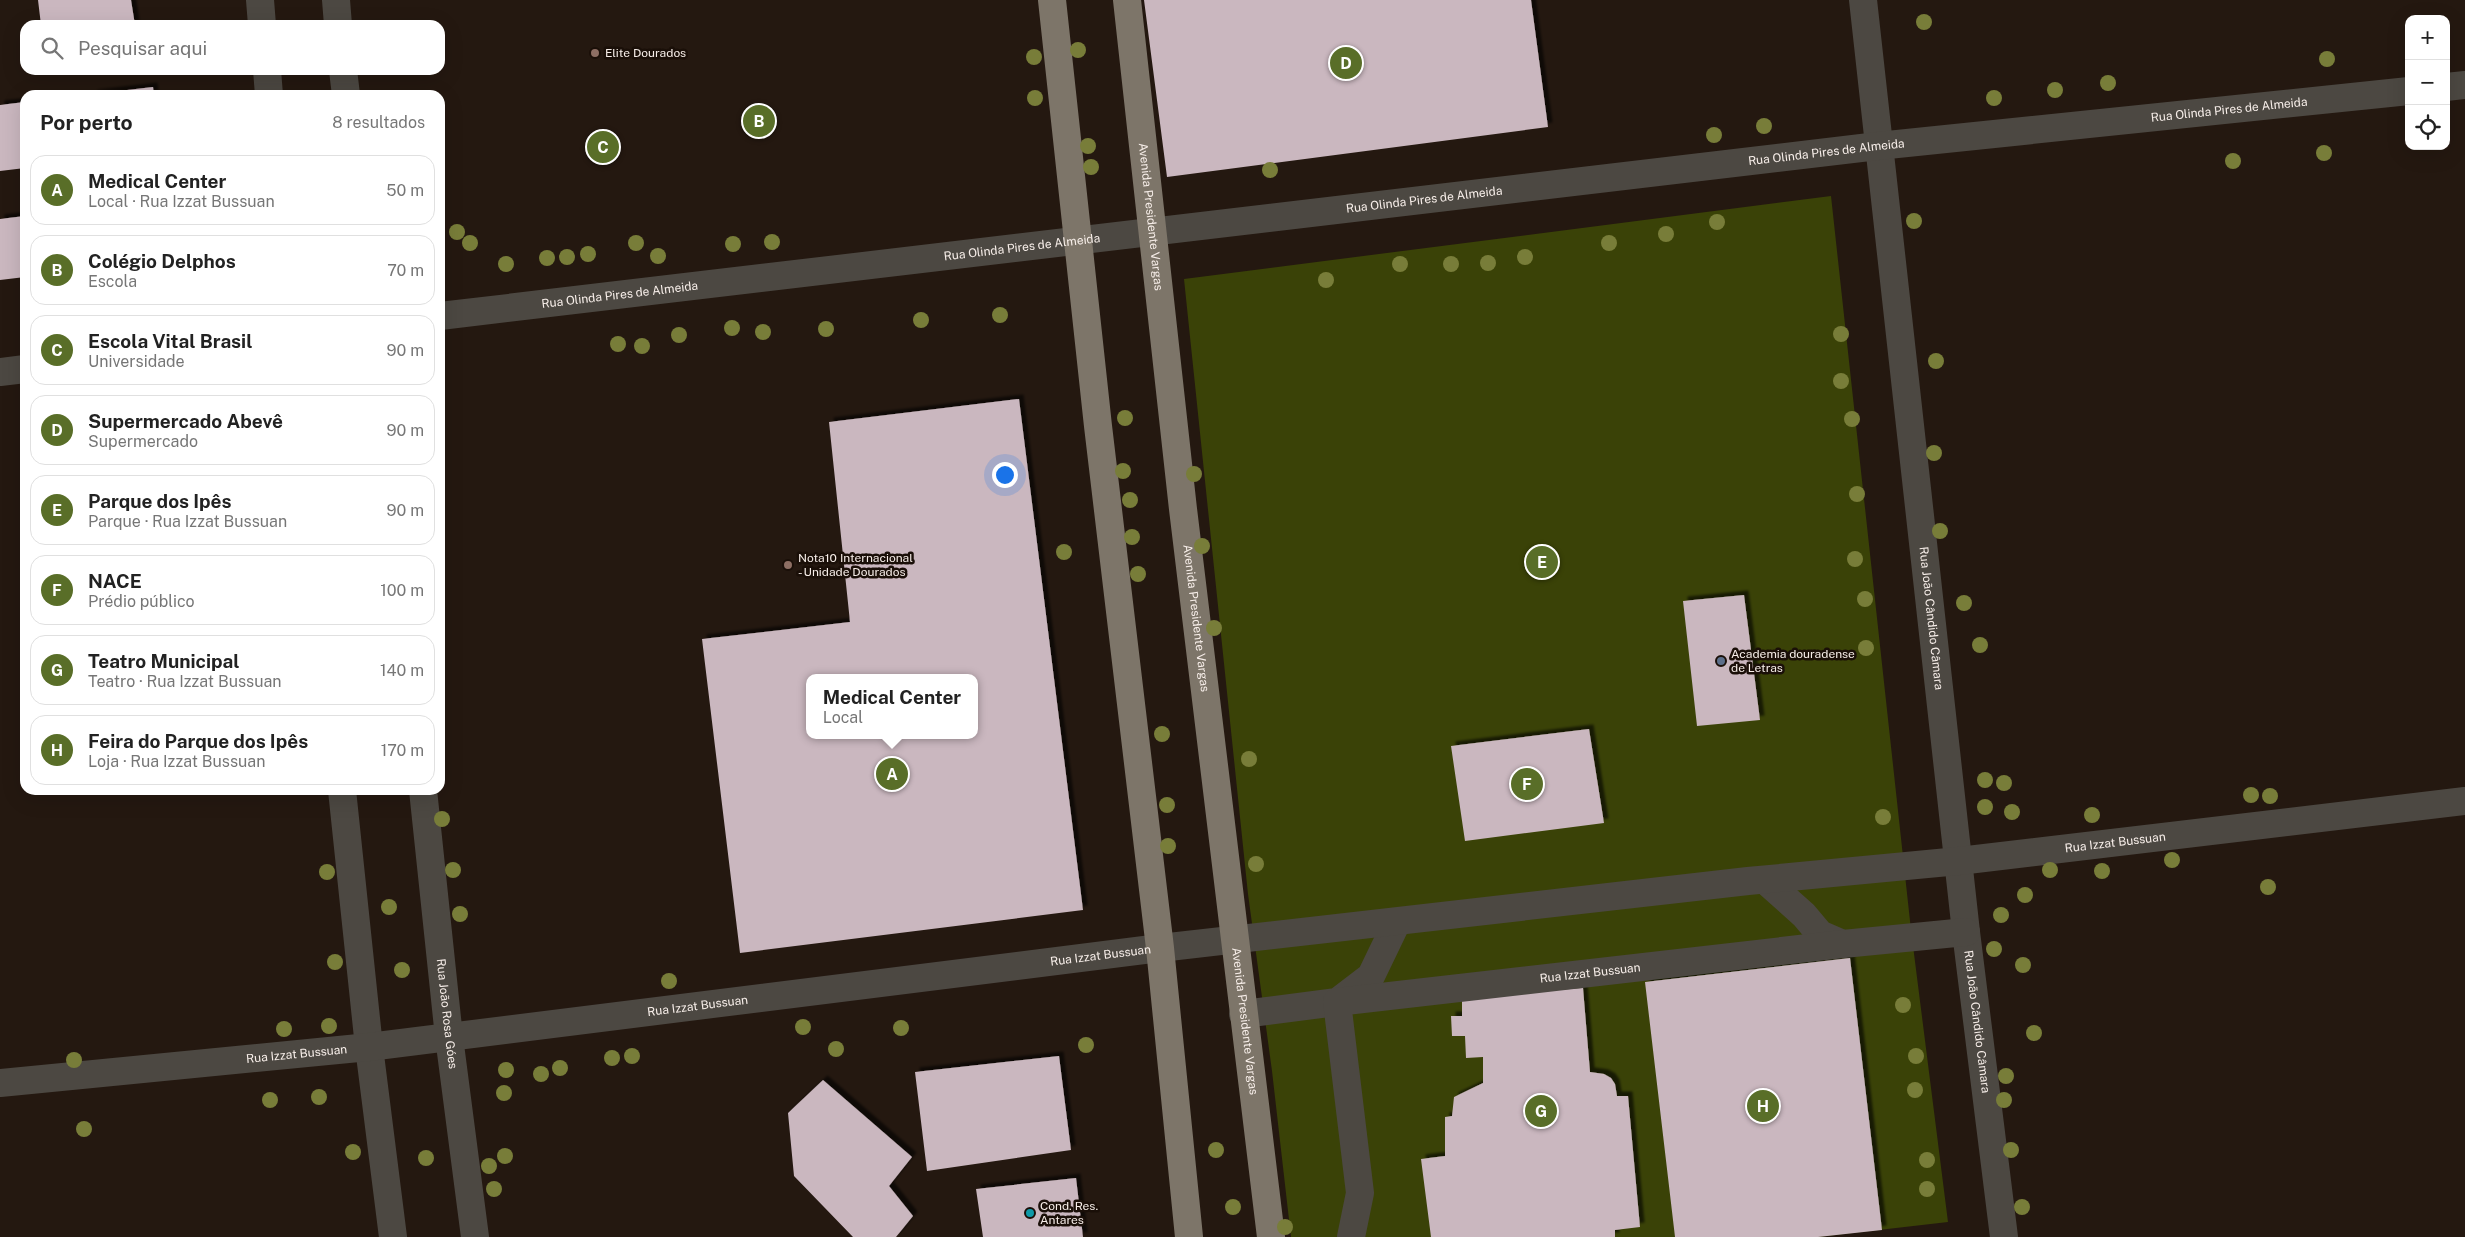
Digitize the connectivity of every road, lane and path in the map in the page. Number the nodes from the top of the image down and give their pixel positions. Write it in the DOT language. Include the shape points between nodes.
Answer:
graph roads {
  1 [pos="260,0"];
  2 [pos="336,0"];
  3 [pos="1052,0"];
  4 [pos="1127,0"];
  5 [pos="1863,0"];
  6 [pos="262,20"];
  7 [pos="338,20"];
  8 [pos="267,75"];
  9 [pos="344,75"];
  10 [pos="2465,85"];
  11 [pos="2450,87"];
  12 [pos="269,90"];
  13 [pos="345,90"];
  14 [pos="2405,91"];
  15 [pos="1878,146"];
  16 [pos="1154,233"];
  17 [pos="1078,242"];
  18 [pos="445,315"];
  19 [pos="20,370"];
  20 [pos="0,372"];
  21 [pos="343,795"];
  22 [pos="424,795"];
  23 [pos="2465,801"];
  24 [pos="1959,861"];
  25 [pos="1766,881"];
  26 [pos="1396,922"];
  27 [pos="1966,932"];
  28 [pos="1235,940"];
  29 [pos="1843,944"];
  30 [pos="1160,948"];
  31 [pos="1338,1002"];
  32 [pos="1243,1014"];
  33 [pos="449,1037"];
  34 [pos="368,1047"];
  35 [pos="0,1083"];
  36 [pos="393,1237"];
  37 [pos="475,1237"];
  38 [pos="1189,1237"];
  39 [pos="1271,1237"];
  40 [pos="1351,1237"];
  41 [pos="2004,1237"];
  1 -- 6 [label="street"];
  2 -- 7 [label="street"];
  3 -- 17 [label="main road"];
  4 -- 16 [label="main road, Avenida Presidente Vargas"];
  5 -- 15 [label="street, Rua João Cândido Câmara"];
  8 -- 12 [label="street"];
  9 -- 13 [label="street"];
  10 -- 11 [label="street"];
  14 -- 15 [label="street, Rua Olinda Pires de Almeida"];
  15 -- 16 [label="street, Rua Olinda Pires de Almeida"];
  15 -- 24 [label="street, Rua João Cândido Câmara"];
  16 -- 17 [label="street, Rua Olinda Pires de Almeida"];
  16 -- 28 [label="main road, Avenida Presidente Vargas" via="1183,509"];
  17 -- 18 [label="street, Rua Olinda Pires de Almeida"];
  17 -- 30 [label="main road"];
  19 -- 20 [label="street"];
  21 -- 34 [label="street"];
  22 -- 33 [label="street, Rua João Rosa Góes"];
  23 -- 24 [label="street, Rua Izzat Bussuan"];
  24 -- 25 [label="street, Rua Izzat Bussuan"];
  24 -- 27 [label="street, Rua João Cândido Câmara"];
  25 -- 26 [label="street, Rua Izzat Bussuan"];
  25 -- 29 [label="street, Rua Izzat Bussuan" via="1820,934"];
  26 -- 28 [label="street, Rua Izzat Bussuan"];
  26 -- 31 [label="street" via="1371,976"];
  27 -- 29 [label="street, Rua Izzat Bussuan"];
  27 -- 41 [label="street, Rua João Cândido Câmara"];
  28 -- 30 [label="street, Rua Izzat Bussuan"];
  28 -- 32 [label="main road, Avenida Presidente Vargas"];
  29 -- 31 [label="street, Rua Izzat Bussuan"];
  30 -- 33 [label="street, Rua Izzat Bussuan"];
  30 -- 38 [label="main road"];
  31 -- 32 [label="street, Rua Izzat Bussuan"];
  31 -- 40 [label="street" via="1360,1193"];
  32 -- 39 [label="main road, Avenida Presidente Vargas"];
  33 -- 34 [label="street, Rua Izzat Bussuan"];
  33 -- 37 [label="street, Rua João Rosa Góes"];
  34 -- 35 [label="street, Rua Izzat Bussuan"];
  34 -- 36 [label="street"];
}
